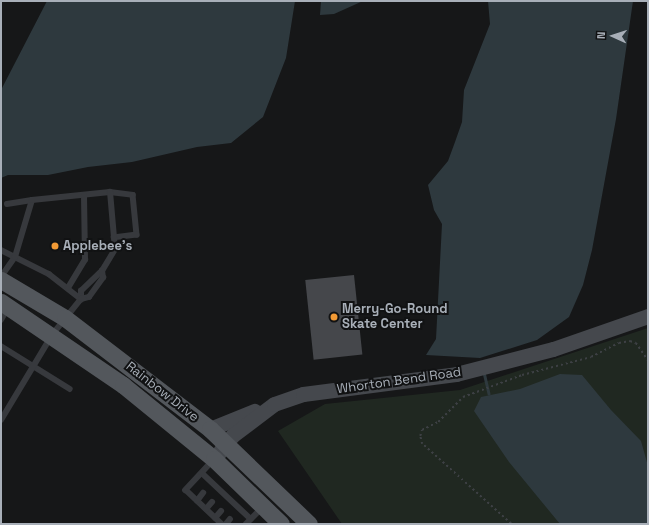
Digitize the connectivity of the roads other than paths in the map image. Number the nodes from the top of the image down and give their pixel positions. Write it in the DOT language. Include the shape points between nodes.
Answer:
graph roads {
  1 [pos="110,192"];
  2 [pos="84,196"];
  3 [pos="32,200"];
  4 [pos="7,204"];
  5 [pos="114,238"];
  6 [pos="1,250"];
  7 [pos="15,257"];
  8 [pos="102,272"];
  9 [pos="1,278"];
  10 [pos="68,288"];
  11 [pos="81,299"];
  12 [pos="4,310"];
  13 [pos="648,316"];
  14 [pos="65,318"];
  15 [pos="52,335"];
  16 [pos="1,346"];
  17 [pos="35,365"];
  18 [pos="70,388"];
  19 [pos="265,408"];
  20 [pos="1,420"];
  21 [pos="210,429"];
  22 [pos="226,443"];
  23 [pos="214,459"];
  24 [pos="202,473"];
  25 [pos="203,494"];
  26 [pos="197,500"];
  27 [pos="212,502"];
  28 [pos="263,507"];
  29 [pos="206,509"];
  30 [pos="222,511"];
  31 [pos="215,518"];
  32 [pos="251,519"];
  33 [pos="222,524"];
  34 [pos="246,524"];
  35 [pos="281,524"];
  36 [pos="309,524"];
  1 -- 2 [label="lane"];
  1 -- 5 [label="lane"];
  1 -- 5 [label="lane" via="133,195 137,235"];
  2 -- 3 [label="lane"];
  2 -- 10 [label="lane" via="85,260"];
  3 -- 4 [label="lane"];
  3 -- 7 [label="lane"];
  5 -- 8 [label="lane" via="115,249"];
  6 -- 7 [label="lane"];
  7 -- 9 [label="lane"];
  7 -- 10 [label="lane" via="49,274"];
  8 -- 11 [label="lane" via="81,291"];
  8 -- 11 [label="lane" via="103,278 89,297"];
  9 -- 14 [label="main road, Rainbow Drive"];
  10 -- 11 [label="lane"];
  11 -- 14 [label="lane"];
  12 -- 15 [label="main road, Rainbow Drive"];
  13 -- 19 [label="main road, Whorton Bend Road" via="553,349 477,369 436,378 304,394"];
  14 -- 15 [label="lane"];
  14 -- 21 [label="main road, Rainbow Drive"];
  15 -- 17 [label="lane"];
  15 -- 23 [label="main road, Rainbow Drive" via="123,384"];
  16 -- 17 [label="lane"];
  17 -- 18 [label="lane"];
  17 -- 20 [label="lane"];
  19 -- 21 [label="main road"];
  19 -- 22 [label="main road, Whorton Bend Road"];
  21 -- 22 [label="main road, Rainbow Drive"];
  22 -- 23 [label="main road, Whorton Bend Road"];
  22 -- 36 [label="main road, Rainbow Drive"];
  23 -- 24 [label="lane"];
  23 -- 28 [label="main road, Rainbow Drive"];
  24 -- 26 [label="lane" via="186,490"];
  24 -- 32 [label="lane" via="211,485"];
  25 -- 26 [label="lane"];
  26 -- 29 [label="lane"];
  27 -- 29 [label="lane"];
  28 -- 32 [label="lane"];
  28 -- 35 [label="main road, Rainbow Drive"];
  29 -- 31 [label="lane"];
  30 -- 31 [label="lane"];
  31 -- 33 [label="lane"];
  32 -- 34 [label="lane"];
}
